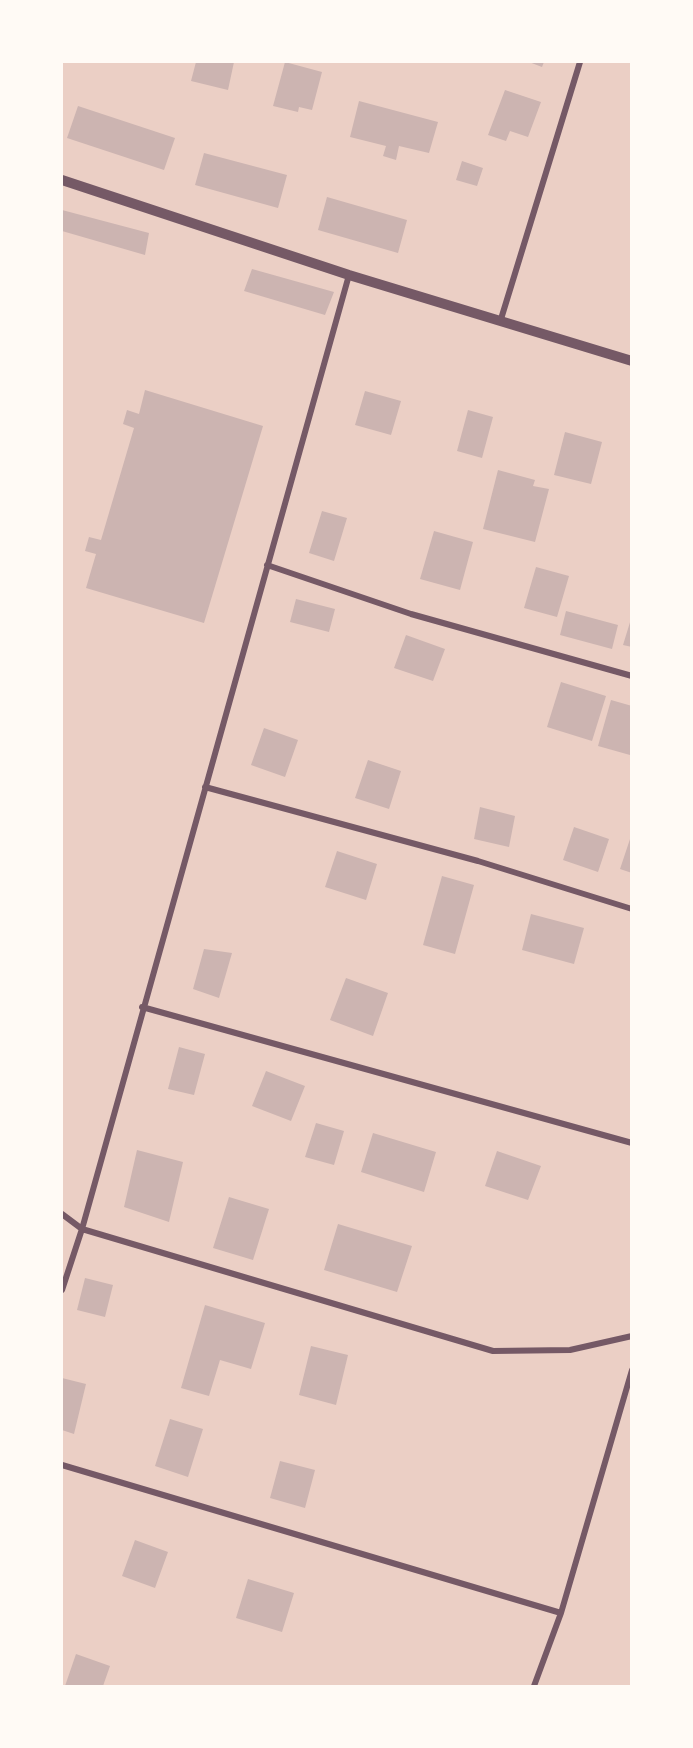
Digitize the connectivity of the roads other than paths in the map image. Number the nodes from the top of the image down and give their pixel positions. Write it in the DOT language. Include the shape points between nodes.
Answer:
graph roads {
  1 [pos="580,62"];
  2 [pos="62,180"];
  3 [pos="349,275"];
  4 [pos="501,319"];
  5 [pos="632,361"];
  6 [pos="267,565"];
  7 [pos="632,676"];
  8 [pos="205,787"];
  9 [pos="632,909"];
  10 [pos="142,1007"];
  11 [pos="632,1143"];
  12 [pos="62,1214"];
  13 [pos="82,1229"];
  14 [pos="62,1290"];
  15 [pos="632,1336"];
  16 [pos="632,1370"];
  17 [pos="62,1465"];
  18 [pos="561,1613"];
  19 [pos="534,1686"];
  1 -- 4 [label="street"];
  2 -- 3 [label="street"];
  3 -- 4 [label="street"];
  3 -- 6 [label="street"];
  4 -- 5 [label="street"];
  6 -- 7 [label="street" via="411,614"];
  6 -- 8 [label="street"];
  8 -- 9 [label="street" via="478,861"];
  8 -- 10 [label="street"];
  10 -- 11 [label="street"];
  10 -- 13 [label="street"];
  12 -- 13 [label="street"];
  13 -- 14 [label="street"];
  13 -- 15 [label="street" via="493,1351 570,1350"];
  16 -- 18 [label="street"];
  17 -- 18 [label="street"];
  18 -- 19 [label="street"];
}
